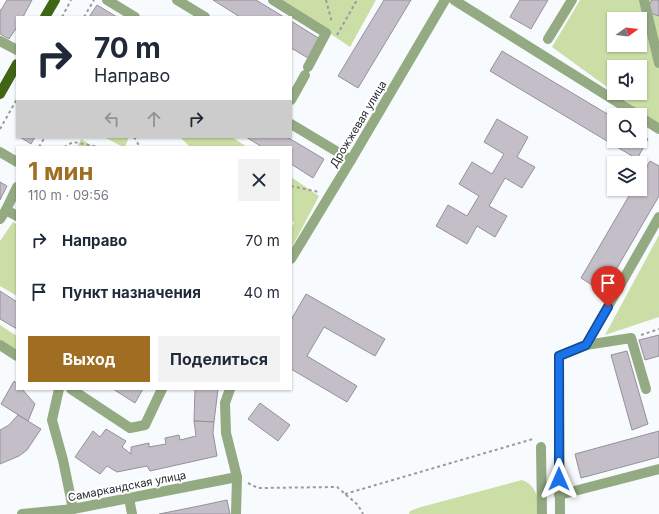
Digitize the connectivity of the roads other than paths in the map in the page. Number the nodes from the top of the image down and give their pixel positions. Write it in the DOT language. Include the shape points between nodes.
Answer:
graph roads {
  1 [pos="55,0"];
  2 [pos="107,0"];
  3 [pos="177,0"];
  4 [pos="274,0"];
  5 [pos="445,0"];
  6 [pos="454,0"];
  7 [pos="572,0"];
  8 [pos="644,0"];
  9 [pos="46,16"];
  10 [pos="133,16"];
  11 [pos="203,16"];
  12 [pos="548,39"];
  13 [pos="0,41"];
  14 [pos="16,49"];
  15 [pos="659,63"];
  16 [pos="16,66"];
  17 [pos="0,94"];
  18 [pos="292,98"];
  19 [pos="626,108"];
  20 [pos="647,121"];
  21 [pos="292,125"];
  22 [pos="659,128"];
  23 [pos="0,152"];
  24 [pos="352,160"];
  25 [pos="16,161"];
  26 [pos="16,189"];
  27 [pos="6,210"];
  28 [pos="16,215"];
  29 [pos="659,217"];
  30 [pos="0,219"];
  31 [pos="292,257"];
  32 [pos="0,345"];
  33 [pos="586,345"];
  34 [pos="16,355"];
  35 [pos="646,389"];
  36 [pos="59,390"];
  37 [pos="73,390"];
  38 [pos="162,390"];
  39 [pos="230,390"];
  40 [pos="539,443"];
  41 [pos="659,469"];
  42 [pos="237,477"];
  43 [pos="560,495"];
  44 [pos="129,498"];
  45 [pos="73,509"];
  46 [pos="22,514"];
  47 [pos="132,514"];
  48 [pos="236,514"];
  49 [pos="542,514"];
  50 [pos="560,514"];
  1 -- 9 [label="main road"];
  2 -- 10 [label="street"];
  3 -- 11 [label="street"];
  4 -- 18 [label="street" via="326,33"];
  5 -- 24 [label="street, Дрожжевая улица"];
  6 -- 19 [label="street"];
  7 -- 12 [label="street"];
  8 -- 15 [label="street"];
  13 -- 14 [label="street"];
  16 -- 17 [label="main road"];
  20 -- 22 [label="street"];
  21 -- 24 [label="street"];
  23 -- 25 [label="street"];
  24 -- 31 [label="street, Дрожжевая улица"];
  26 -- 27 [label="street"];
  27 -- 28 [label="street"];
  27 -- 30 [label="street"];
  29 -- 33 [label="street"];
  32 -- 34 [label="street"];
  33 -- 35 [label="street" via="631,338"];
  33 -- 43 [label="street" via="559,356"];
  36 -- 45 [label="street" via="52,420"];
  37 -- 38 [label="street" via="130,428 144,425"];
  39 -- 42 [label="street" via="225,403 226,433"];
  40 -- 49 [label="street"];
  41 -- 43 [label="street"];
  42 -- 44 [label="street, Самаркандская улица"];
  42 -- 48 [label="street"];
  43 -- 50 [label="street"];
  44 -- 45 [label="street, Самаркандская улица"];
  44 -- 47 [label="street"];
  45 -- 46 [label="street, Самаркандская улица"];
}
